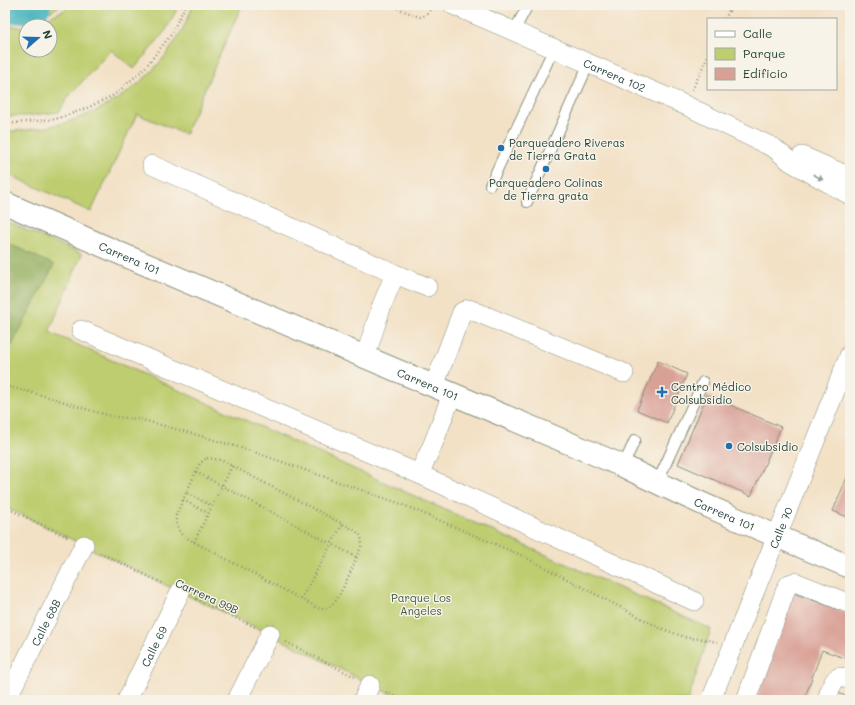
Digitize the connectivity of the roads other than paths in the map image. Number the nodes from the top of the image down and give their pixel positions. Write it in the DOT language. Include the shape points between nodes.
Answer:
graph roads {
  1 [pos="453,5"];
  2 [pos="528,5"];
  3 [pos="514,31"];
  4 [pos="554,48"];
  5 [pos="589,63"];
  6 [pos="774,148"];
  7 [pos="152,165"];
  8 [pos="850,177"];
  9 [pos="490,185"];
  10 [pos="850,195"];
  11 [pos="5,202"];
  12 [pos="526,202"];
  13 [pos="395,274"];
  14 [pos="428,287"];
  15 [pos="80,330"];
  16 [pos="850,354"];
  17 [pos="365,357"];
  18 [pos="624,373"];
  19 [pos="703,382"];
  20 [pos="443,390"];
  21 [pos="635,440"];
  22 [pos="623,466"];
  23 [pos="419,474"];
  24 [pos="657,483"];
  25 [pos="776,536"];
  26 [pos="84,545"];
  27 [pos="850,567"];
  28 [pos="180,592"];
  29 [pos="694,601"];
  30 [pos="850,604"];
  31 [pos="270,634"];
  32 [pos="850,680"];
  33 [pos="6,700"];
  34 [pos="127,700"];
  35 [pos="237,700"];
  36 [pos="710,700"];
  37 [pos="746,700"];
  38 [pos="827,700"];
  1 -- 3 [label="street, Carrera 102"];
  2 -- 3 [label="lane"];
  3 -- 4 [label="street, Carrera 102"];
  4 -- 5 [label="street, Carrera 102"];
  4 -- 9 [label="lane"];
  5 -- 6 [label="street, Carrera 102" via="685,104"];
  5 -- 12 [label="lane"];
  6 -- 8 [label="street, Carrera 102" via="790,150"];
  6 -- 10 [label="street, Carrera 102, one-way" via="791,162"];
  7 -- 13 [label="street"];
  11 -- 17 [label="street, Carrera 101"];
  13 -- 14 [label="street"];
  13 -- 17 [label="street"];
  15 -- 23 [label="street"];
  16 -- 25 [label="street, Calle 70"];
  17 -- 20 [label="street, Carrera 101"];
  18 -- 20 [label="street" via="469,309 462,312"];
  19 -- 24 [label="lane"];
  20 -- 22 [label="street, Carrera 101"];
  20 -- 23 [label="street" via="433,444"];
  21 -- 22 [label="lane"];
  22 -- 24 [label="street, Carrera 101"];
  23 -- 29 [label="street"];
  24 -- 25 [label="street, Carrera 101"];
  25 -- 27 [label="street, Carrera 101"];
  25 -- 36 [label="street, Calle 70"];
  26 -- 33 [label="street, Calle 68B"];
  28 -- 34 [label="street, Calle 69"];
  30 -- 37 [label="street" via="795,582 789,584"];
  31 -- 35 [label="street"];
  32 -- 38 [label="street" via="841,677 835,680"];
}
